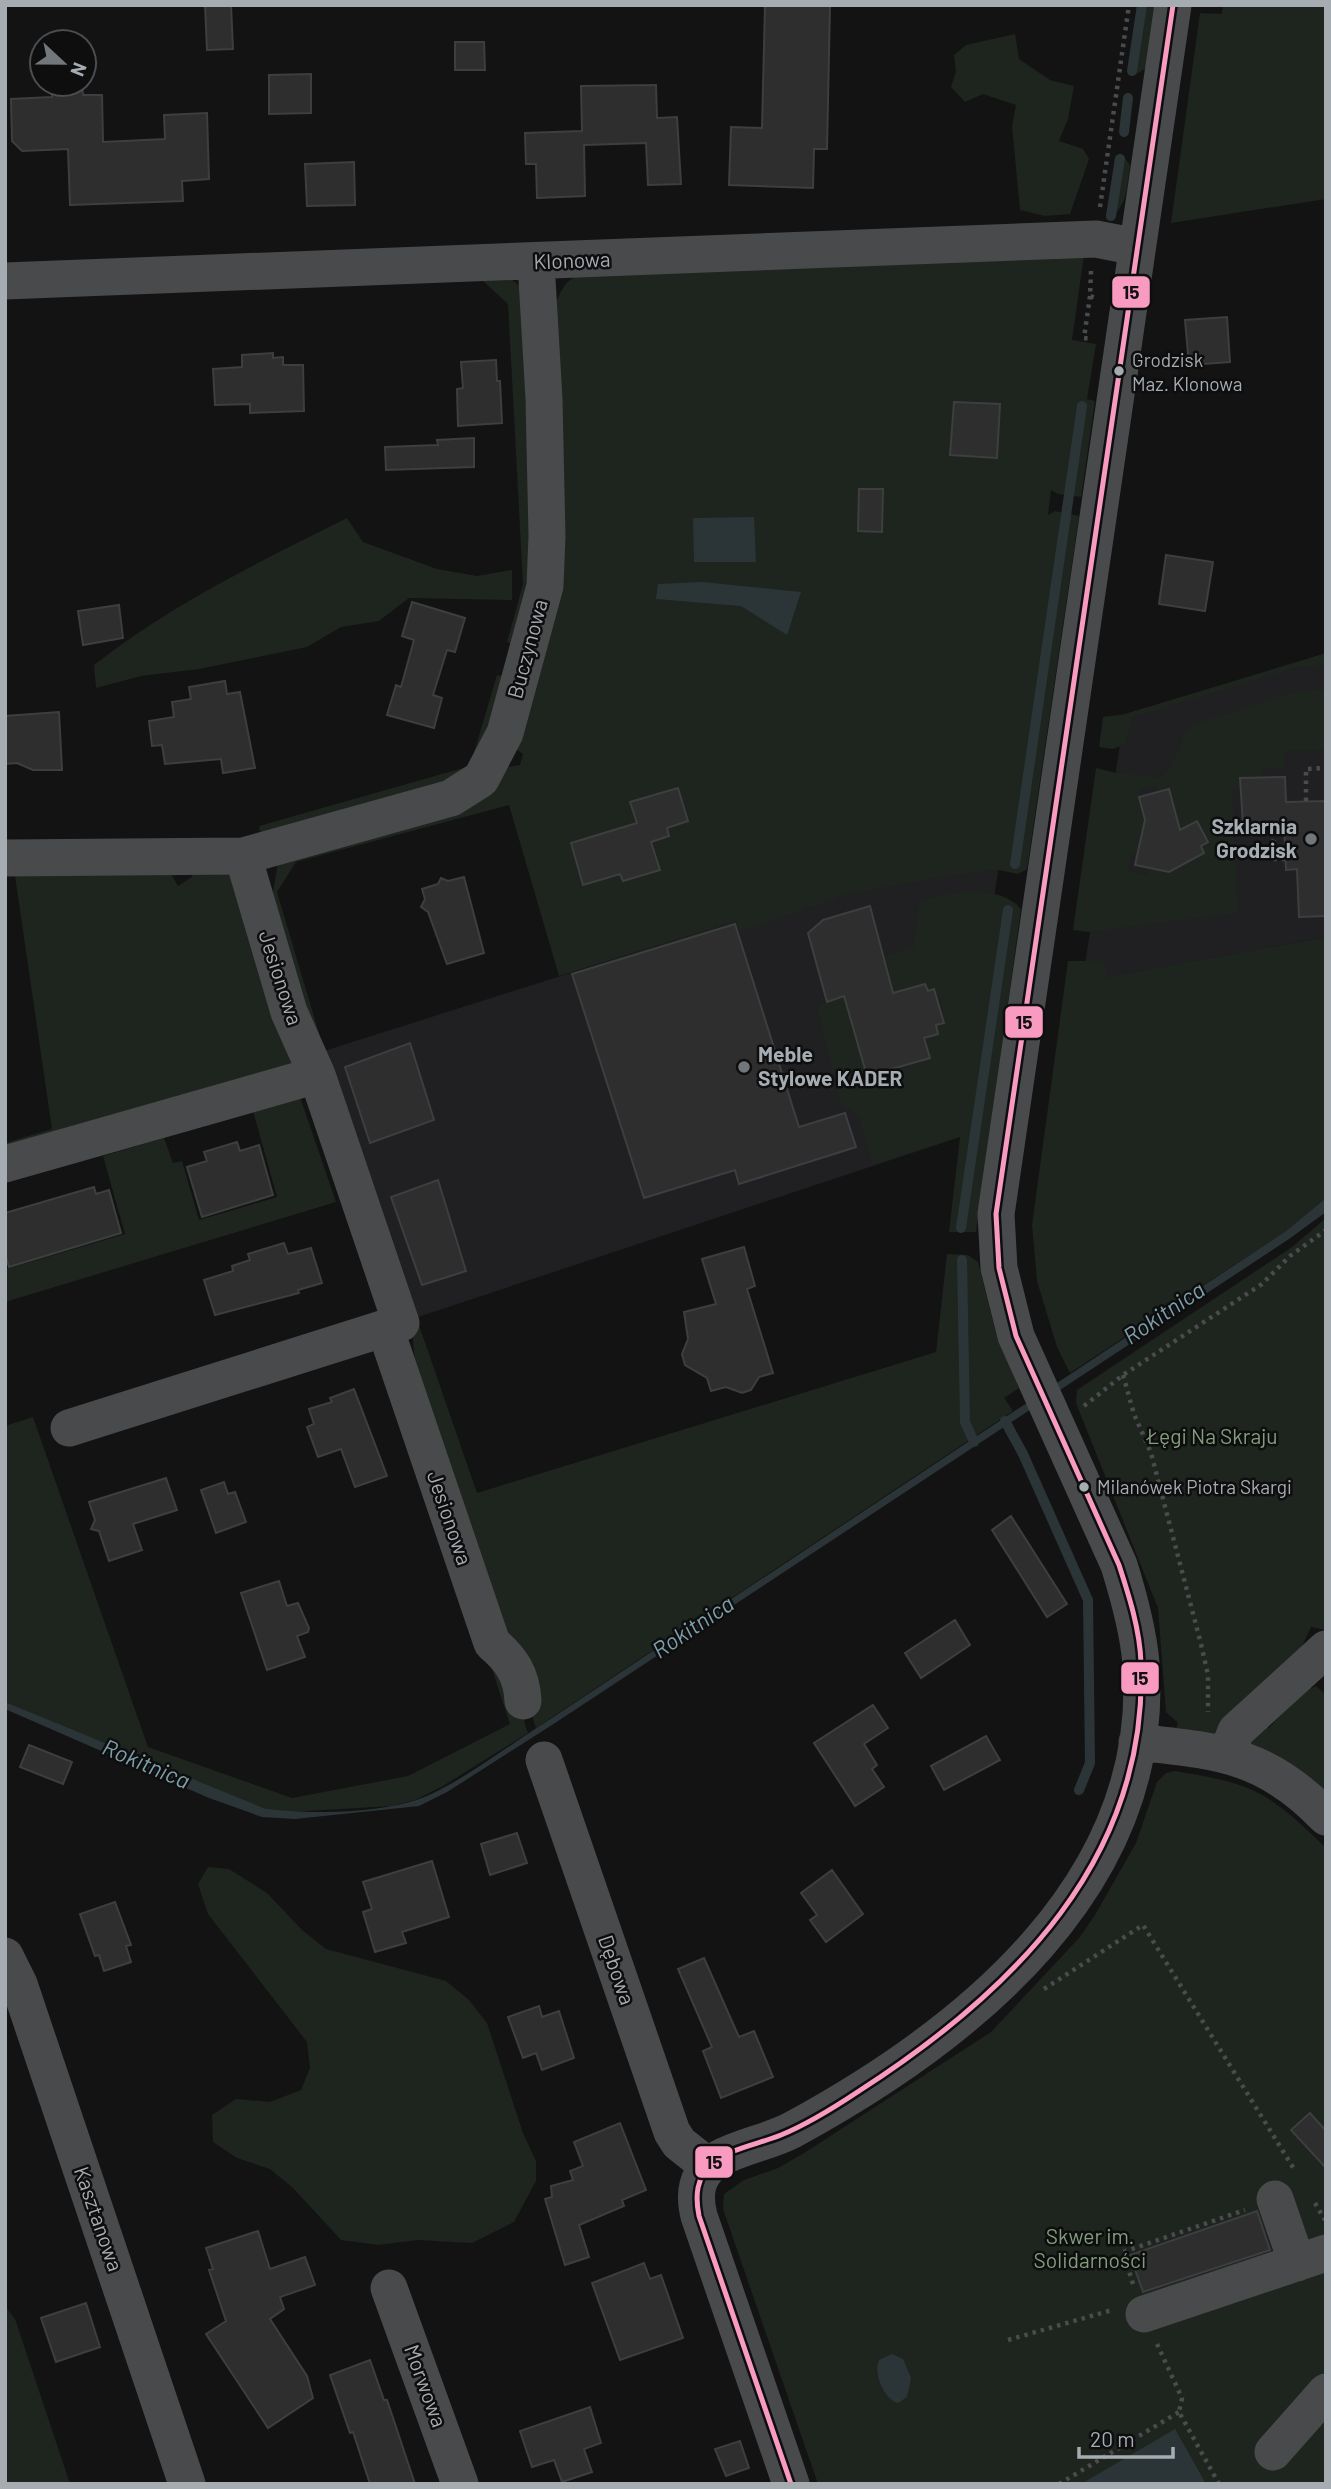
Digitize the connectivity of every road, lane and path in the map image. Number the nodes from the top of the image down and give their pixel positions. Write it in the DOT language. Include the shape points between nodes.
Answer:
graph roads {
  1 [pos="1173,5"];
  2 [pos="1138,247"];
  3 [pos="536,262"];
  4 [pos="5,281"];
  5 [pos="1090,296"];
  6 [pos="1096,340"];
  7 [pos="1326,768"];
  8 [pos="1307,802"];
  9 [pos="1278,824"];
  10 [pos="1273,843"];
  11 [pos="243,856"];
  12 [pos="5,858"];
  13 [pos="1273,859"];
  14 [pos="1285,859"];
  15 [pos="317,1075"];
  16 [pos="5,1164"];
  17 [pos="1326,1230"];
  18 [pos="393,1325"];
  19 [pos="1123,1375"];
  20 [pos="1062,1413"];
  21 [pos="69,1428"];
  22 [pos="1319,1665"];
  23 [pos="523,1701"];
  24 [pos="1137,1742"];
  25 [pos="1215,1752"];
  26 [pos="544,1760"];
  27 [pos="1326,1816"];
  28 [pos="5,1956"];
  29 [pos="1046,1988"];
  30 [pos="708,2166"];
  31 [pos="1294,2190"];
  32 [pos="1326,2220"];
  33 [pos="1312,2258"];
  34 [pos="389,2288"];
  35 [pos="1144,2314"];
  36 [pos="1326,2392"];
  37 [pos="1273,2452"];
  38 [pos="187,2484"];
  39 [pos="460,2484"];
  40 [pos="791,2484"];
  41 [pos="1059,2484"];
  42 [pos="1219,2484"];
  1 -- 2 [label="street"];
  2 -- 3 [label="street, Klonowa" via="1096,239"];
  2 -- 20 [label="street" via="996,1214 1003,1294 1016,1336 1035,1378"];
  3 -- 4 [label="street, Klonowa"];
  3 -- 11 [label="street, Buczynowa" via="544,399 546,578 494,758 481,779 451,798"];
  5 -- 6 [label="path" via="1084,338"];
  7 -- 8 [label="path" via="1306,769"];
  9 -- 10 [label="path"];
  11 -- 12 [label="street"];
  11 -- 15 [label="street, Jesionowa" via="289,1013"];
  13 -- 14 [label="path"];
  15 -- 16 [label="street"];
  15 -- 18 [label="street, Jesionowa"];
  17 -- 19 [label="path" via="1262,1284"];
  18 -- 21 [label="street"];
  18 -- 23 [label="street, Jesionowa" via="492,1643 511,1659 523,1688"];
  19 -- 20 [label="path"];
  19 -- 25 [label="path" via="1151,1453 1201,1644"];
  20 -- 24 [label="street" via="1130,1601 1141,1663"];
  22 -- 25 [label="street"];
  24 -- 25 [label="street"];
  24 -- 30 [label="street" via="1116,1824 1092,1871 1045,1936 996,1989 938,2039 843,2099 791,2130 729,2153"];
  25 -- 27 [label="street" via="1256,1764 1285,1780"];
  26 -- 30 [label="street, Dębowa" via="671,2132"];
  28 -- 38 [label="street, Kasztanowa" via="23,1997"];
  29 -- 31 [label="path" via="1143,1926"];
  30 -- 40 [label="street" via="699,2178 696,2194 699,2216"];
  31 -- 32 [label="path"];
  31 -- 33 [label="street"];
  33 -- 35 [label="street"];
  34 -- 39 [label="street, Morwowa"];
  36 -- 37 [label="street"];
  41 -- 42 [label="path" via="1179,2412"];
}
